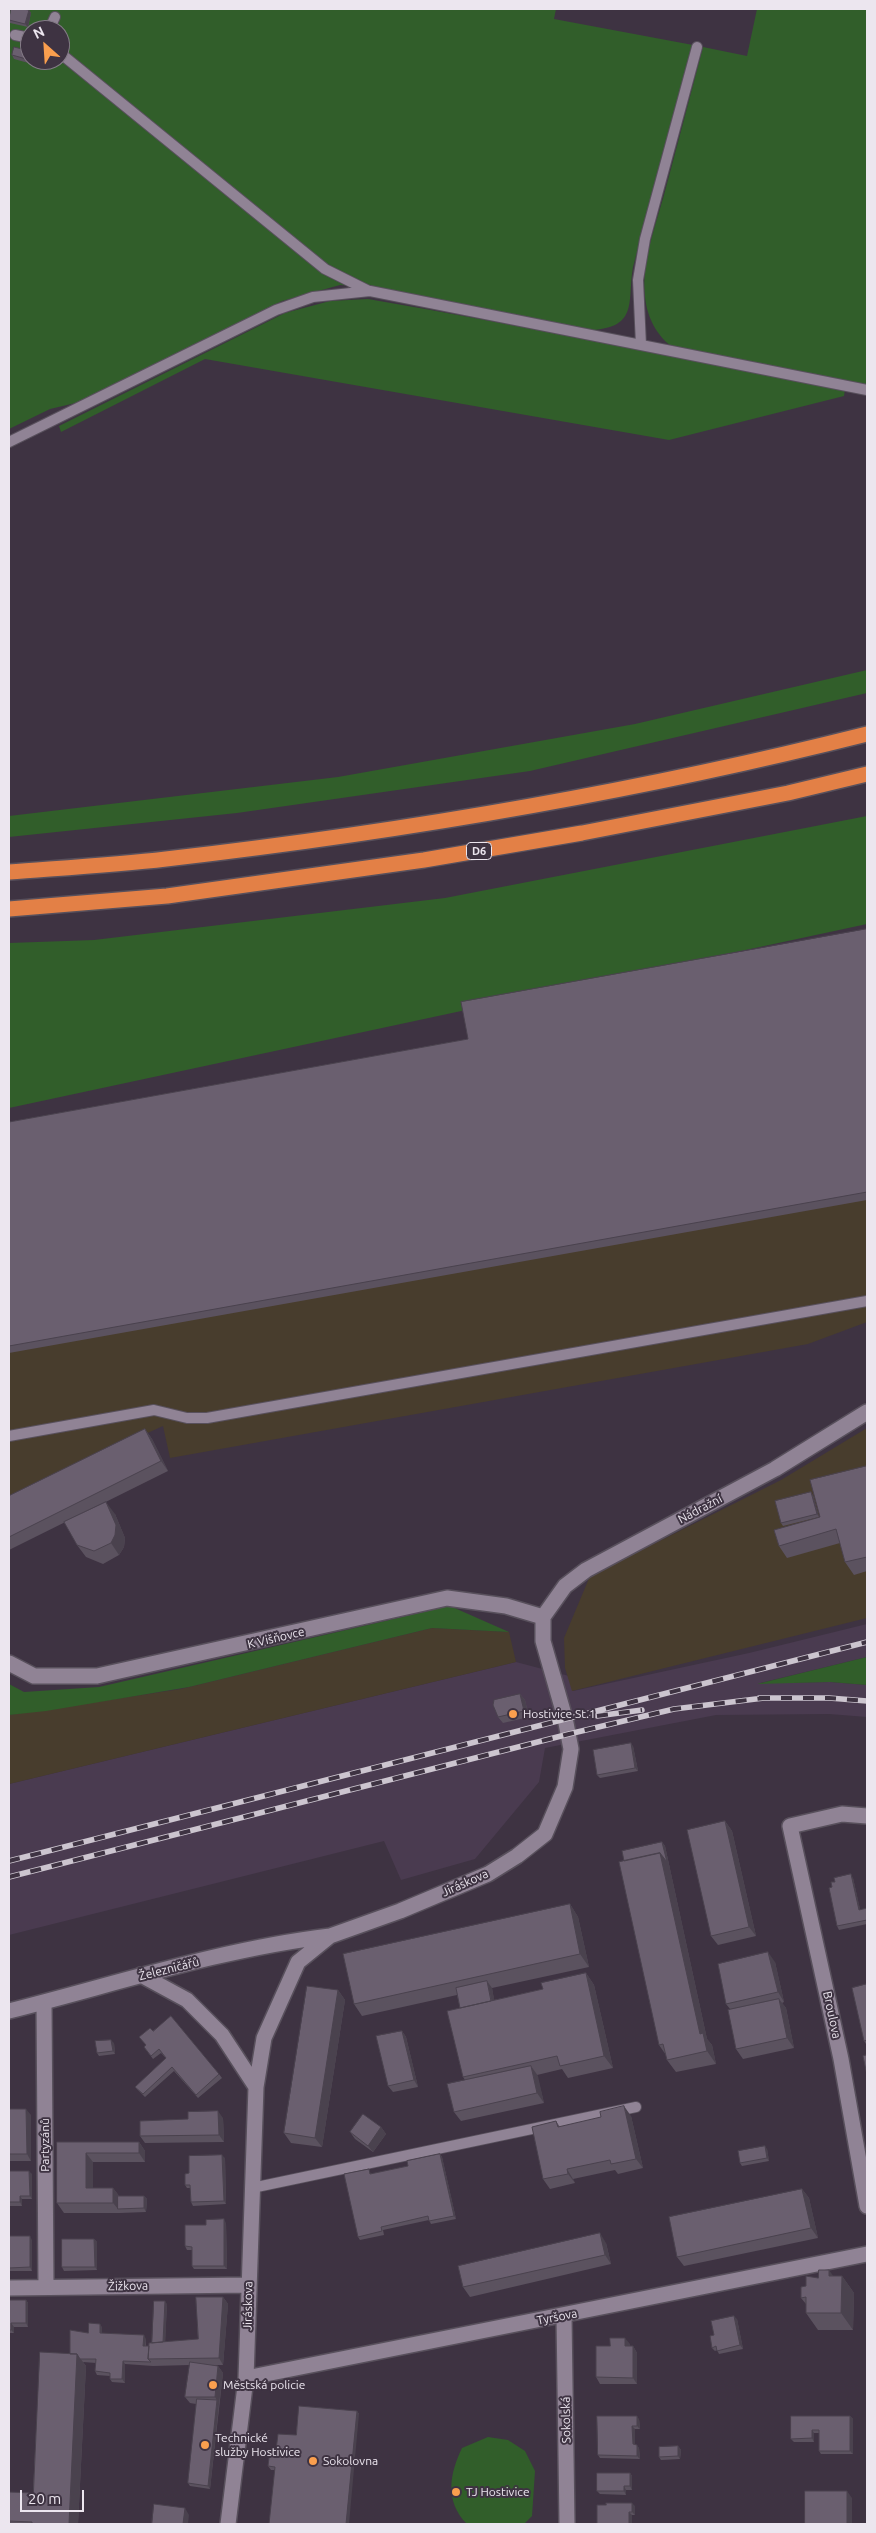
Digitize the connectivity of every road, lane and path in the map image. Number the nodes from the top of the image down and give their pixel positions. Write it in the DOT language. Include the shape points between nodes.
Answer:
graph roads {
  1 [pos="55,17"];
  2 [pos="54,20"];
  3 [pos="15,35"];
  4 [pos="20,36"];
  5 [pos="697,47"];
  6 [pos="70,62"];
  7 [pos="370,291"];
  8 [pos="641,345"];
  9 [pos="867,390"];
  10 [pos="9,442"];
  11 [pos="867,734"];
  12 [pos="867,774"];
  13 [pos="867,786"];
  14 [pos="788,793"];
  15 [pos="9,872"];
  16 [pos="9,909"];
  17 [pos="867,1301"];
  18 [pos="867,1412"];
  19 [pos="9,1436"];
  20 [pos="543,1617"];
  21 [pos="9,1664"];
  22 [pos="867,1816"];
  23 [pos="330,1936"];
  24 [pos="140,1975"];
  25 [pos="44,2002"];
  26 [pos="9,2011"];
  27 [pos="256,2087"];
  28 [pos="636,2107"];
  29 [pos="252,2188"];
  30 [pos="867,2206"];
  31 [pos="867,2254"];
  32 [pos="248,2285"];
  33 [pos="9,2288"];
  34 [pos="46,2288"];
  35 [pos="564,2316"];
  36 [pos="246,2378"];
  37 [pos="228,2524"];
  38 [pos="567,2524"];
  1 -- 2 [label="lane"];
  3 -- 4 [label="lane"];
  5 -- 8 [label="lane" via="641,264 638,280"];
  6 -- 7 [label="lane" via="325,269"];
  7 -- 8 [label="lane"];
  7 -- 10 [label="lane" via="313,297 276,310"];
  8 -- 9 [label="lane"];
  11 -- 15 [label="highway" via="724,768 420,824 165,859"];
  12 -- 14 [label="highway, D6"];
  13 -- 14 [label="highway"];
  14 -- 16 [label="highway, D6" via="424,860 167,896"];
  17 -- 19 [label="lane" via="207,1418 187,1418 154,1410"];
  18 -- 20 [label="street, Nádražní" via="775,1469 586,1570 565,1586"];
  20 -- 21 [label="street, K Višňovce" via="506,1606 447,1598 97,1676 34,1676"];
  20 -- 23 [label="street, Jiráskova" via="543,1642 571,1750 565,1787 545,1834 488,1874"];
  22 -- 30 [label="street, Broulova" via="842,1814 790,1826 841,2059"];
  23 -- 24 [label="street, Železničářů" via="275,1942"];
  23 -- 27 [label="street, Jiráskova" via="298,1962 264,2038"];
  24 -- 25 [label="street, Železničářů"];
  24 -- 27 [label="street" via="187,2000 222,2035"];
  25 -- 26 [label="street, Železničářů"];
  25 -- 34 [label="street, Partyzánů"];
  27 -- 29 [label="street, Jiráskova"];
  28 -- 29 [label="lane"];
  29 -- 32 [label="street, Jiráskova"];
  31 -- 35 [label="street, Tyršova"];
  32 -- 34 [label="street, Žižkova"];
  32 -- 36 [label="street, Jiráskova"];
  33 -- 34 [label="street, Žižkova"];
  35 -- 36 [label="street, Tyršova"];
  35 -- 38 [label="street, Sokolská"];
  36 -- 37 [label="street, Jiráskova"];
}
